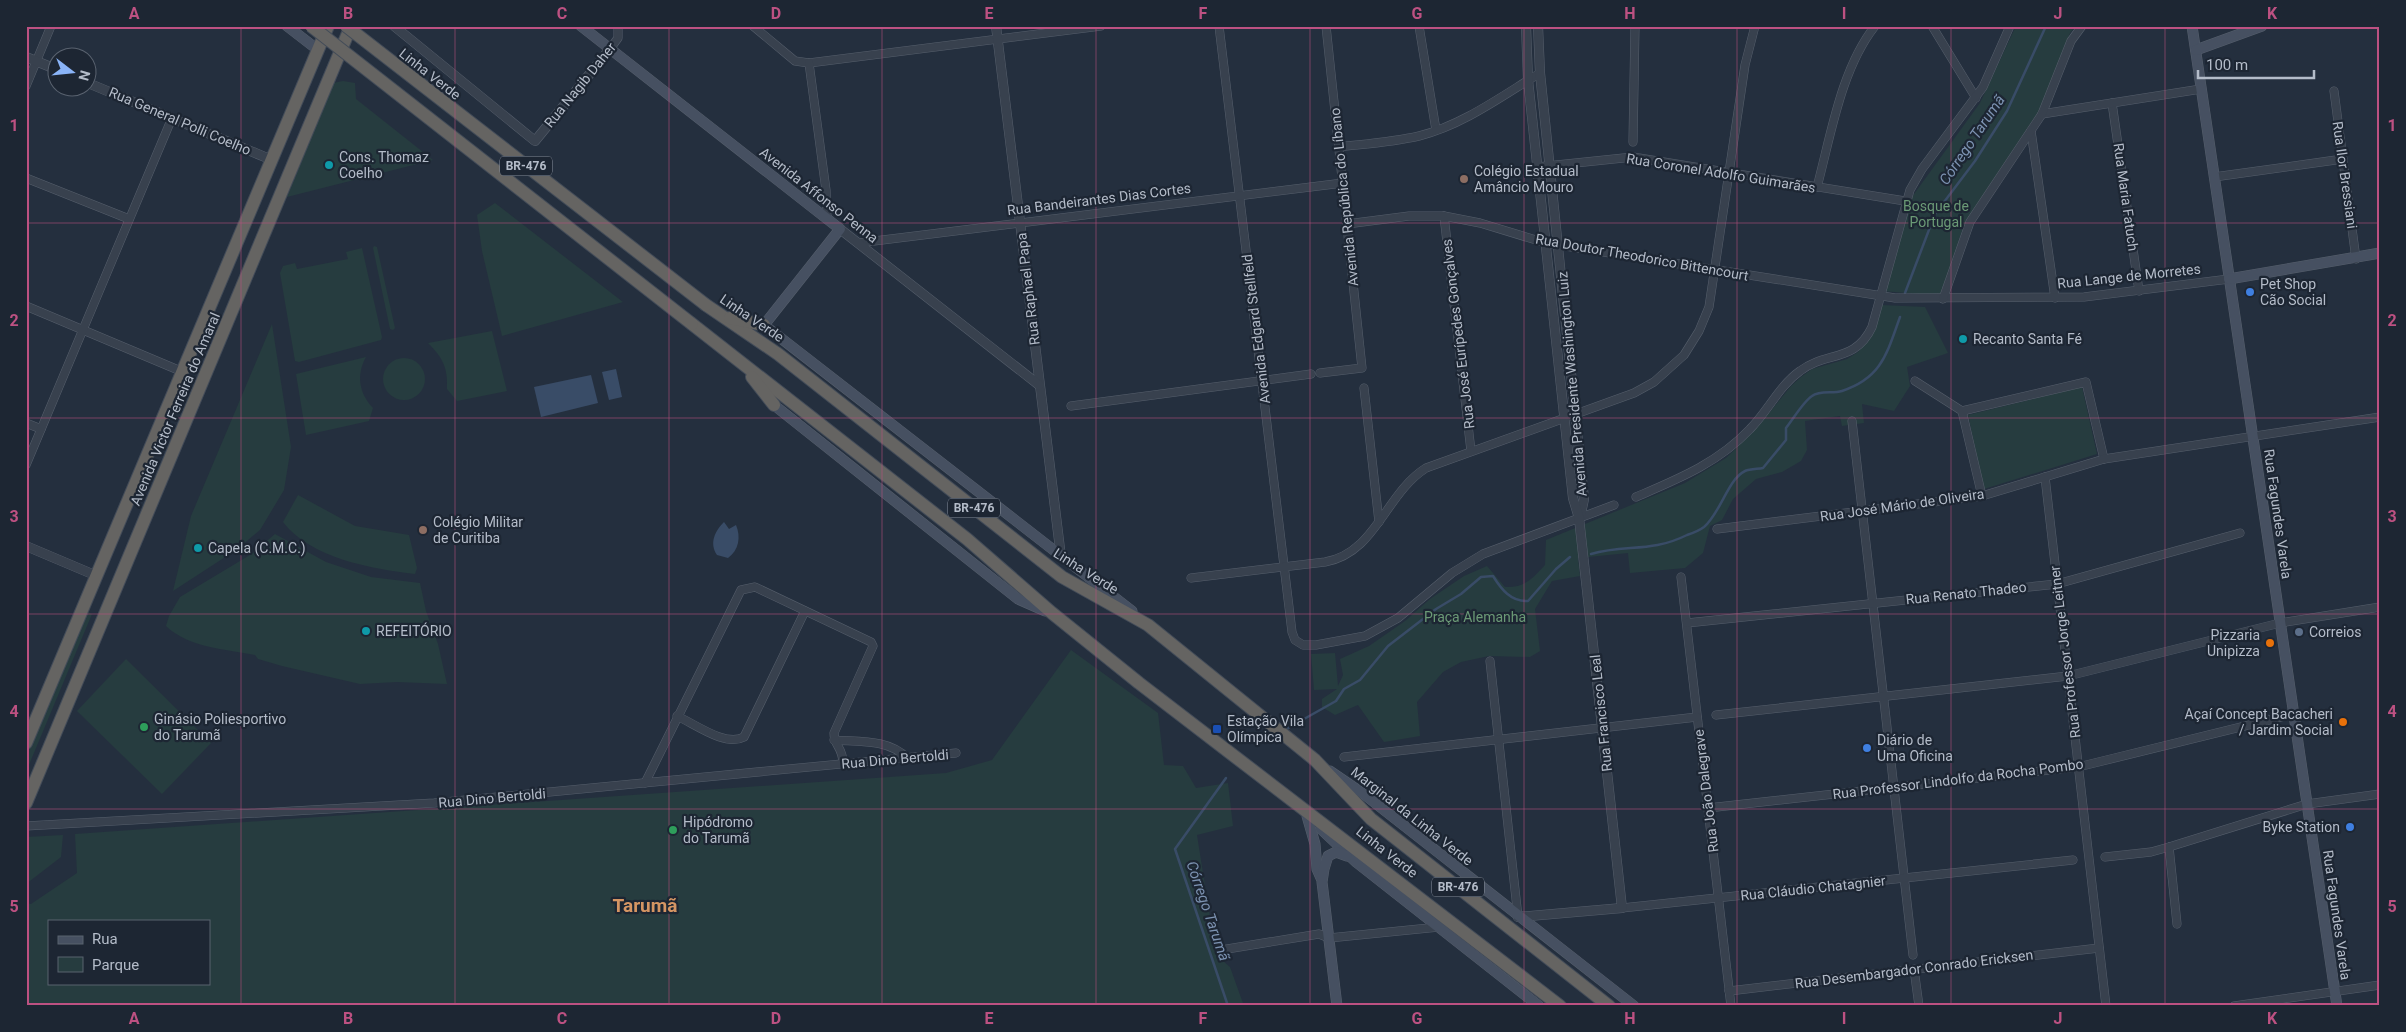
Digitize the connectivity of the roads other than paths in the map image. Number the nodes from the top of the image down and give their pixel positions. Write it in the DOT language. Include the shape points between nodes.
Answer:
graph roads {
  1 [pos="51,26"];
  2 [pos="287,26"];
  3 [pos="311,26"];
  4 [pos="328,26"];
  5 [pos="346,26"];
  6 [pos="351,26"];
  7 [pos="394,26"];
  8 [pos="581,26"];
  9 [pos="618,26"];
  10 [pos="753,26"];
  11 [pos="996,26"];
  12 [pos="1101,26"];
  13 [pos="1219,26"];
  14 [pos="1326,26"];
  15 [pos="1419,26"];
  16 [pos="1526,26"];
  17 [pos="1538,26"];
  18 [pos="1635,26"];
  19 [pos="1755,26"];
  20 [pos="1875,26"];
  21 [pos="1932,26"];
  22 [pos="2010,26"];
  23 [pos="2082,26"];
  24 [pos="2192,26"];
  25 [pos="2262,26"];
  26 [pos="998,39"];
  27 [pos="610,49"];
  28 [pos="318,50"];
  29 [pos="2196,50"];
  30 [pos="26,57"];
  31 [pos="36,61"];
  32 [pos="809,63"];
  33 [pos="48,66"];
  34 [pos="1540,73"];
  35 [pos="1528,80"];
  36 [pos="26,86"];
  37 [pos="98,87"];
  38 [pos="2201,89"];
  39 [pos="2334,91"];
  40 [pos="1976,98"];
  41 [pos="2112,103"];
  42 [pos="2042,114"];
  43 [pos="172,118"];
  44 [pos="1436,130"];
  45 [pos="2031,131"];
  46 [pos="535,141"];
  47 [pos="1633,142"];
  48 [pos="1339,147"];
  49 [pos="2343,159"];
  50 [pos="272,160"];
  51 [pos="1550,165"];
  52 [pos="1538,167"];
  53 [pos="1730,173"];
  54 [pos="2214,177"];
  55 [pos="26,178"];
  56 [pos="1343,184"];
  57 [pos="1817,187"];
  58 [pos="1240,196"];
  59 [pos="1905,201"];
  60 [pos="1444,216"];
  61 [pos="130,219"];
  62 [pos="827,219"];
  63 [pos="1020,222"];
  64 [pos="1347,224"];
  65 [pos="840,229"];
  66 [pos="858,243"];
  67 [pos="1546,243"];
  68 [pos="1559,245"];
  69 [pos="2380,253"];
  70 [pos="2356,259"];
  71 [pos="1716,270"];
  72 [pos="2229,279"];
  73 [pos="2140,291"];
  74 [pos="1879,297"];
  75 [pos="2055,298"];
  76 [pos="1943,299"];
  77 [pos="26,306"];
  78 [pos="722,316"];
  79 [pos="764,325"];
  80 [pos="83,330"];
  81 [pos="740,361"];
  82 [pos="183,372"];
  83 [pos="1320,373"];
  84 [pos="1311,374"];
  85 [pos="1262,381"];
  86 [pos="1915,382"];
  87 [pos="1039,386"];
  88 [pos="1364,388"];
  89 [pos="774,405"];
  90 [pos="1071,406"];
  91 [pos="1962,411"];
  92 [pos="1576,414"];
  93 [pos="1564,418"];
  94 [pos="2380,418"];
  95 [pos="1852,421"];
  96 [pos="26,424"];
  97 [pos="41,430"];
  98 [pos="2253,437"];
  99 [pos="1471,451"];
  100 [pos="2104,459"];
  101 [pos="26,465"];
  102 [pos="2045,477"];
  103 [pos="1982,496"];
  104 [pos="1636,497"];
  105 [pos="1614,506"];
  106 [pos="126,507"];
  107 [pos="1862,511"];
  108 [pos="146,516"];
  109 [pos="1580,518"];
  110 [pos="1055,522"];
  111 [pos="1379,522"];
  112 [pos="1716,530"];
  113 [pos="2240,533"];
  114 [pos="113,537"];
  115 [pos="1035,537"];
  116 [pos="26,546"];
  117 [pos="133,547"];
  118 [pos="1061,557"];
  119 [pos="1285,567"];
  120 [pos="97,576"];
  121 [pos="1681,577"];
  122 [pos="1191,578"];
  123 [pos="2057,584"];
  124 [pos="1873,603"];
  125 [pos="2380,607"];
  126 [pos="805,611"];
  127 [pos="1052,613"];
  128 [pos="1686,623"];
  129 [pos="2280,623"];
  130 [pos="1148,625"];
  131 [pos="1490,662"];
  132 [pos="2068,676"];
  133 [pos="1883,697"];
  134 [pos="2294,714"];
  135 [pos="1716,715"];
  136 [pos="677,716"];
  137 [pos="1697,717"];
  138 [pos="1602,728"];
  139 [pos="834,740"];
  140 [pos="1499,740"];
  141 [pos="26,743"];
  142 [pos="956,753"];
  143 [pos="1344,757"];
  144 [pos="907,758"];
  145 [pos="1315,760"];
  146 [pos="844,764"];
  147 [pos="2078,767"];
  148 [pos="645,783"];
  149 [pos="1894,787"];
  150 [pos="2380,789"];
  151 [pos="2376,794"];
  152 [pos="1287,796"];
  153 [pos="26,803"];
  154 [pos="2307,804"];
  155 [pos="1708,808"];
  156 [pos="1307,816"];
  157 [pos="26,826"];
  158 [pos="2168,847"];
  159 [pos="2105,856"];
  160 [pos="2073,860"];
  161 [pos="1356,862"];
  162 [pos="1904,878"];
  163 [pos="1322,882"];
  164 [pos="1516,894"];
  165 [pos="1718,898"];
  166 [pos="1504,906"];
  167 [pos="1622,908"];
  168 [pos="1553,915"];
  169 [pos="1518,917"];
  170 [pos="2177,924"];
  171 [pos="1439,927"];
  172 [pos="1539,932"];
  173 [pos="1329,938"];
  174 [pos="2099,948"];
  175 [pos="1221,950"];
  176 [pos="1913,955"];
  177 [pos="1914,969"];
  178 [pos="2380,984"];
  179 [pos="1729,991"];
  180 [pos="2335,991"];
  181 [pos="1534,1004"];
  182 [pos="1337,1006"];
  183 [pos="1560,1006"];
  184 [pos="1610,1006"];
  185 [pos="1634,1006"];
  186 [pos="1730,1006"];
  187 [pos="1918,1006"];
  188 [pos="2106,1006"];
  189 [pos="2234,1006"];
  190 [pos="2337,1006"];
  1 -- 31 [label="street"];
  2 -- 28 [label="main road"];
  3 -- 81 [label="highway, Linha Verde / BR-476, bridge"];
  4 -- 28 [label="highway, Avenida Victor Ferreira do Amaral"];
  5 -- 78 [label="highway, Linha Verde / BR-476, bridge"];
  6 -- 108 [label="highway, Avenida Victor Ferreira do Amaral"];
  7 -- 46 [label="street, Linha Verde"];
  8 -- 27 [label="main road, Avenida Affonso Penna"];
  9 -- 27 [label="street, Rua Nagib Daher" via="618,38"];
  10 -- 32 [label="street" via="795,61"];
  11 -- 26 [label="street, Rua Raphael Papa"];
  12 -- 26 [label="street"];
  13 -- 58 [label="street, Avenida Edgard Stellfeld"];
  14 -- 48 [label="street, Avenida República do Líbano"];
  15 -- 44 [label="street"];
  16 -- 35 [label="street, Avenida Presidente Washington Luiz"];
  17 -- 34 [label="street, Avenida Presidente Washington Luiz"];
  18 -- 47 [label="street"];
  19 -- 53 [label="street"];
  20 -- 57 [label="street" via="1859,49 1850,70"];
  21 -- 40 [label="street"];
  22 -- 40 [label="street" via="1989,77"];
  23 -- 42 [label="street" via="2071,41"];
  24 -- 29 [label="main road, Rua Fagundes Varela"];
  25 -- 29 [label="main road"];
  26 -- 32 [label="street"];
  26 -- 63 [label="street, Rua Raphael Papa"];
  27 -- 46 [label="street, Rua Nagib Daher"];
  27 -- 62 [label="main road, Avenida Affonso Penna"];
  28 -- 50 [label="highway, Avenida Victor Ferreira do Amaral"];
  29 -- 38 [label="main road, Rua Fagundes Varela"];
  30 -- 31 [label="street"];
  31 -- 33 [label="street"];
  31 -- 36 [label="street"];
  32 -- 62 [label="street"];
  34 -- 35 [label="street"];
  34 -- 51 [label="street, Avenida Presidente Washington Luiz"];
  35 -- 44 [label="street" via="1468,116"];
  35 -- 52 [label="street, Avenida Presidente Washington Luiz"];
  37 -- 43 [label="street, Rua General Polli Coelho"];
  38 -- 41 [label="street"];
  38 -- 54 [label="main road, Rua Fagundes Varela"];
  39 -- 49 [label="street, Rua Ilor Bressiani"];
  40 -- 59 [label="street" via="1922,169"];
  41 -- 42 [label="street"];
  41 -- 73 [label="street, Rua Maria Fatuch"];
  42 -- 45 [label="street"];
  43 -- 50 [label="street, Rua General Polli Coelho"];
  43 -- 61 [label="street"];
  44 -- 48 [label="street" via="1401,140"];
  45 -- 75 [label="street"];
  45 -- 76 [label="street" via="1970,222"];
  48 -- 56 [label="street, Avenida República do Líbano"];
  49 -- 54 [label="street"];
  49 -- 70 [label="street, Rua Ilor Bressiani"];
  50 -- 82 [label="highway, Avenida Victor Ferreira do Amaral"];
  51 -- 52 [label="street, Rua Coronel Adolfo Guimarães"];
  51 -- 53 [label="street, Rua Coronel Adolfo Guimarães" via="1626,157"];
  51 -- 68 [label="street, Avenida Presidente Washington Luiz"];
  52 -- 67 [label="street, Avenida Presidente Washington Luiz"];
  53 -- 57 [label="street, Rua Coronel Adolfo Guimarães"];
  53 -- 71 [label="street"];
  54 -- 72 [label="main road, Rua Fagundes Varela"];
  55 -- 61 [label="street"];
  56 -- 58 [label="street, Rua Bandeirantes Dias Cortes"];
  56 -- 64 [label="street, Avenida República do Líbano"];
  57 -- 59 [label="street, Rua Coronel Adolfo Guimarães"];
  58 -- 63 [label="street, Rua Bandeirantes Dias Cortes"];
  58 -- 85 [label="street, Avenida Edgard Stellfeld"];
  59 -- 74 [label="street"];
  60 -- 64 [label="street, Rua Doutor Theodorico Bittencourt" via="1409,216"];
  60 -- 67 [label="street, Rua Doutor Theodorico Bittencourt"];
  60 -- 99 [label="street, Rua José Eurípedes Gonçalves"];
  61 -- 80 [label="street"];
  62 -- 65 [label="main road, Avenida Affonso Penna"];
  63 -- 66 [label="street, Rua Bandeirantes Dias Cortes"];
  63 -- 87 [label="street, Rua Raphael Papa"];
  64 -- 83 [label="street, Avenida República do Líbano" via="1362,368"];
  65 -- 66 [label="street, Avenida Affonso Penna"];
  65 -- 79 [label="main road"];
  66 -- 87 [label="street, Avenida Affonso Penna"];
  67 -- 68 [label="street, Rua Doutor Theodorico Bittencourt"];
  67 -- 93 [label="street, Avenida Presidente Washington Luiz"];
  68 -- 71 [label="street, Rua Doutor Theodorico Bittencourt"];
  68 -- 92 [label="street, Avenida Presidente Washington Luiz"];
  69 -- 70 [label="main road, Rua Lange de Morretes"];
  70 -- 72 [label="main road, Rua Lange de Morretes"];
  71 -- 74 [label="street, Rua Doutor Theodorico Bittencourt"];
  71 -- 92 [label="street" via="1699,331 1674,366 1644,388"];
  72 -- 73 [label="street, Rua Lange de Morretes"];
  72 -- 98 [label="main road, Rua Fagundes Varela"];
  73 -- 75 [label="street, Rua Lange de Morretes"];
  74 -- 76 [label="street, Rua Lange de Morretes"];
  74 -- 104 [label="street" via="1872,327 1858,346 1844,355 1814,362 1799,372 1783,386 1743,436 1707,464"];
  75 -- 76 [label="street, Rua Lange de Morretes"];
  77 -- 80 [label="street"];
  78 -- 79 [label="highway"];
  78 -- 130 [label="highway, Linha Verde / BR-476" via="786,360 1062,577"];
  79 -- 115 [label="main road, Linha Verde"];
  80 -- 82 [label="street"];
  80 -- 97 [label="street"];
  81 -- 89 [label="highway"];
  81 -- 127 [label="highway, Linha Verde / BR-476" via="968,538"];
  82 -- 106 [label="highway, Avenida Victor Ferreira do Amaral"];
  84 -- 85 [label="street"];
  85 -- 90 [label="street"];
  85 -- 119 [label="street, Avenida Edgard Stellfeld"];
  86 -- 91 [label="street"];
  87 -- 110 [label="street, Rua Raphael Papa"];
  88 -- 111 [label="street"];
  89 -- 127 [label="main road, Linha Verde" via="1018,599"];
  91 -- 100 [label="street" via="2086,382"];
  91 -- 103 [label="street"];
  92 -- 93 [label="street"];
  92 -- 109 [label="street, Avenida Presidente Washington Luiz" via="1584,499"];
  93 -- 99 [label="street"];
  93 -- 109 [label="street, Avenida Presidente Washington Luiz" via="1573,498"];
  94 -- 98 [label="street, Rua José Mário de Oliveira"];
  95 -- 107 [label="street"];
  96 -- 97 [label="street"];
  97 -- 101 [label="street"];
  98 -- 100 [label="street, Rua José Mário de Oliveira"];
  98 -- 129 [label="main road, Rua Fagundes Varela"];
  99 -- 111 [label="street" via="1417,474 1397,495"];
  100 -- 102 [label="street, Rua José Mário de Oliveira"];
  102 -- 103 [label="street, Rua José Mário de Oliveira"];
  102 -- 123 [label="street, Rua Professor Jorge Leitner"];
  103 -- 107 [label="street, Rua José Mário de Oliveira"];
  105 -- 109 [label="street"];
  106 -- 108 [label="highway" via="132,517"];
  106 -- 114 [label="highway, Avenida Victor Ferreira do Amaral"];
  107 -- 112 [label="street, Rua José Mário de Oliveira"];
  107 -- 124 [label="street"];
  108 -- 117 [label="highway, Avenida Victor Ferreira do Amaral"];
  109 -- 119 [label="street, Avenida Edgard Stellfeld" via="1477,557 1452,573 1406,612 1365,636 1348,641 1310,646 1299,643 1292,632"];
  109 -- 138 [label="street, Rua Francisco Leal"];
  110 -- 115 [label="street" via="1046,538 1040,540"];
  110 -- 118 [label="street, Rua Raphael Papa"];
  111 -- 119 [label="street" via="1361,545 1344,557"];
  113 -- 123 [label="street, Rua Renato Thadeo"];
  114 -- 117 [label="highway" via="126,536"];
  114 -- 120 [label="highway, Avenida Victor Ferreira do Amaral"];
  115 -- 118 [label="main road, Linha Verde"];
  116 -- 120 [label="street"];
  117 -- 153 [label="highway, Avenida Victor Ferreira do Amaral"];
  118 -- 130 [label="main road, Linha Verde"];
  119 -- 122 [label="street"];
  120 -- 141 [label="highway, Avenida Victor Ferreira do Amaral"];
  121 -- 128 [label="street, Rua João Dalegrave"];
  123 -- 124 [label="street, Rua Renato Thadeo"];
  123 -- 132 [label="street, Rua Professor Jorge Leitner"];
  124 -- 128 [label="street, Rua Renato Thadeo"];
  124 -- 133 [label="street"];
  125 -- 129 [label="street"];
  126 -- 136 [label="street" via="755,587 741,590"];
  126 -- 136 [label="street" via="744,737 738,740 724,738"];
  126 -- 139 [label="street" via="871,642 873,646 838,722"];
  127 -- 152 [label="highway, Linha Verde / BR-476"];
  128 -- 137 [label="street, Rua João Dalegrave"];
  129 -- 132 [label="street"];
  129 -- 134 [label="main road, Rua Fagundes Varela"];
  130 -- 145 [label="highway, Linha Verde / BR-476"];
  131 -- 140 [label="street"];
  132 -- 133 [label="street"];
  132 -- 147 [label="street, Rua Professor Jorge Leitner"];
  133 -- 135 [label="street"];
  133 -- 149 [label="street"];
  134 -- 147 [label="street, Rua Professor Lindolfo da Rocha Pombo"];
  134 -- 154 [label="main road, Rua Fagundes Varela"];
  136 -- 148 [label="street"];
  137 -- 138 [label="street"];
  137 -- 155 [label="street, Rua João Dalegrave"];
  138 -- 140 [label="street"];
  138 -- 167 [label="street, Rua Francisco Leal"];
  139 -- 144 [label="street" via="887,745 899,749"];
  139 -- 146 [label="street" via="842,750"];
  140 -- 143 [label="street"];
  140 -- 164 [label="street"];
  142 -- 144 [label="street, Rua Dino Bertoldi"];
  144 -- 146 [label="street, Rua Dino Bertoldi"];
  145 -- 166 [label="main road, Marginal da Linha Verde" via="1365,795"];
  145 -- 184 [label="highway, Linha Verde / BR-476" via="1371,819"];
  146 -- 148 [label="street, Rua Dino Bertoldi"];
  147 -- 149 [label="street, Rua Professor Lindolfo da Rocha Pombo"];
  147 -- 174 [label="street, Rua Professor Jorge Leitner"];
  148 -- 157 [label="street, Rua Dino Bertoldi" via="434,803"];
  149 -- 155 [label="street, Rua Professor Lindolfo da Rocha Pombo"];
  149 -- 162 [label="street"];
  150 -- 151 [label="street"];
  151 -- 154 [label="street"];
  152 -- 156 [label="main road"];
  152 -- 183 [label="highway, Linha Verde / BR-476"];
  154 -- 158 [label="street"];
  154 -- 180 [label="main road, Rua Fagundes Varela"];
  155 -- 165 [label="street, Rua João Dalegrave"];
  156 -- 161 [label="main road"];
  156 -- 163 [label="main road"];
  158 -- 159 [label="street" via="2151,852"];
  158 -- 170 [label="street"];
  160 -- 162 [label="street, Rua Cláudio Chatagnier"];
  161 -- 163 [label="main road" via="1343,854 1331,854 1325,863"];
  161 -- 171 [label="main road"];
  162 -- 165 [label="street, Rua Cláudio Chatagnier"];
  162 -- 176 [label="street"];
  163 -- 173 [label="main road"];
  164 -- 166 [label="street"];
  164 -- 169 [label="street"];
  165 -- 167 [label="street, Rua Cláudio Chatagnier"];
  165 -- 179 [label="street, Rua João Dalegrave"];
  166 -- 169 [label="main road, Marginal da Linha Verde"];
  167 -- 168 [label="street, Rua Cláudio Chatagnier"];
  168 -- 169 [label="street, Rua Cláudio Chatagnier"];
  168 -- 172 [label="street" via="1542,923"];
  169 -- 172 [label="main road, Marginal da Linha Verde"];
  171 -- 173 [label="street"];
  171 -- 181 [label="main road"];
  172 -- 185 [label="main road, Marginal da Linha Verde"];
  173 -- 175 [label="street" via="1319,934"];
  173 -- 182 [label="main road"];
  174 -- 177 [label="street, Rua Desembargador Conrado Ericksen"];
  174 -- 188 [label="street, Rua Professor Jorge Leitner"];
  177 -- 179 [label="street, Rua Desembargador Conrado Ericksen"];
  177 -- 187 [label="street"];
  178 -- 180 [label="street"];
  179 -- 186 [label="street, Rua João Dalegrave"];
  180 -- 189 [label="street"];
  180 -- 190 [label="main road, Rua Fagundes Varela"];
}
